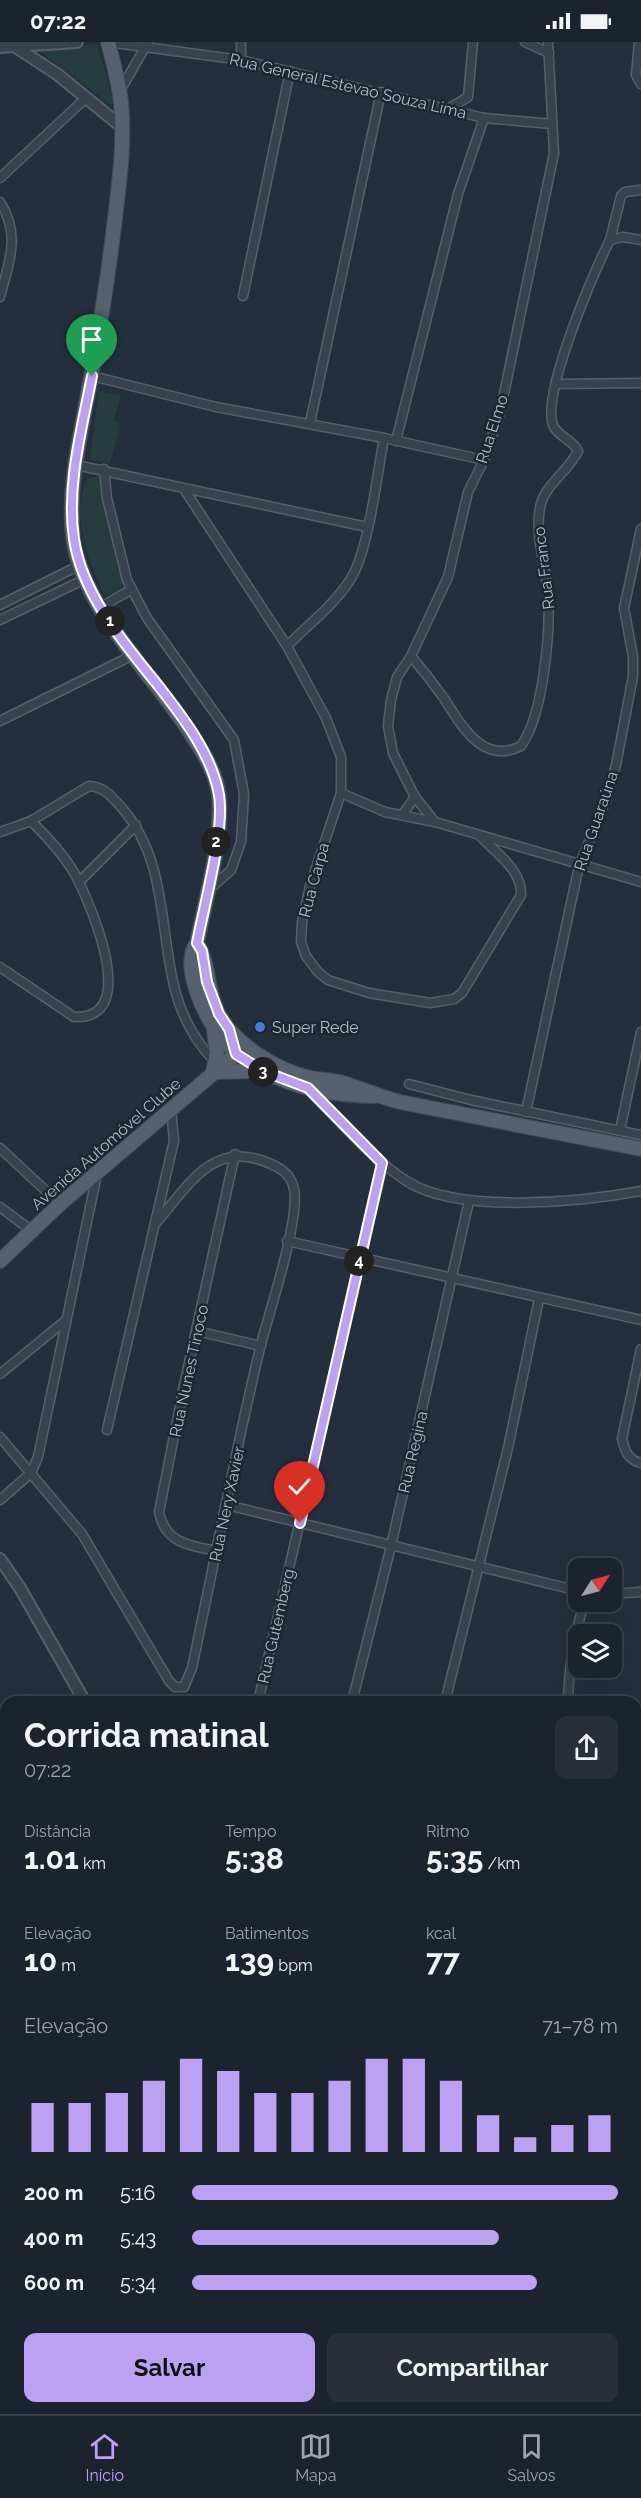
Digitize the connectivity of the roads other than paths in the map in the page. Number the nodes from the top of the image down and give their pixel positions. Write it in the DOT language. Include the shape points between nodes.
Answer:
graph roads {
  1 [pos="77,42"];
  2 [pos="99,42"];
  3 [pos="108,42"];
  4 [pos="241,42"];
  5 [pos="472,42"];
  6 [pos="525,42"];
  7 [pos="548,42"];
  8 [pos="639,43"];
  9 [pos="148,44"];
  10 [pos="0,47"];
  11 [pos="17,48"];
  12 [pos="549,54"];
  13 [pos="241,60"];
  14 [pos="290,71"];
  15 [pos="641,84"];
  16 [pos="120,91"];
  17 [pos="381,92"];
  18 [pos="86,98"];
  19 [pos="450,108"];
  20 [pos="484,118"];
  21 [pos="552,124"];
  22 [pos="122,127"];
  23 [pos="0,178"];
  24 [pos="640,190"];
  25 [pos="0,202"];
  26 [pos="610,240"];
  27 [pos="641,240"];
  28 [pos="243,296"];
  29 [pos="0,297"];
  30 [pos="92,376"];
  31 [pos="641,383"];
  32 [pos="557,384"];
  33 [pos="310,423"];
  34 [pos="384,438"];
  35 [pos="396,441"];
  36 [pos="484,460"];
  37 [pos="76,465"];
  38 [pos="104,469"];
  39 [pos="184,489"];
  40 [pos="367,527"];
  41 [pos="641,529"];
  42 [pos="80,565"];
  43 [pos="85,579"];
  44 [pos="132,589"];
  45 [pos="0,605"];
  46 [pos="101,607"];
  47 [pos="0,620"];
  48 [pos="287,646"];
  49 [pos="133,655"];
  50 [pos="411,656"];
  51 [pos="0,721"];
  52 [pos="341,793"];
  53 [pos="415,797"];
  54 [pos="402,815"];
  55 [pos="31,821"];
  56 [pos="435,822"];
  57 [pos="136,825"];
  58 [pos="0,832"];
  59 [pos="481,837"];
  60 [pos="579,866"];
  61 [pos="79,882"];
  62 [pos="641,882"];
  63 [pos="207,892"];
  64 [pos="197,943"];
  65 [pos="0,967"];
  66 [pos="214,1028"];
  67 [pos="229,1029"];
  68 [pos="641,1032"];
  69 [pos="236,1054"];
  70 [pos="261,1056"];
  71 [pos="214,1067"];
  72 [pos="263,1071"];
  73 [pos="409,1084"];
  74 [pos="308,1088"];
  75 [pos="375,1096"];
  76 [pos="471,1100"];
  77 [pos="171,1109"];
  78 [pos="526,1112"];
  79 [pos="471,1116"];
  80 [pos="620,1130"];
  81 [pos="641,1135"];
  82 [pos="0,1148"];
  83 [pos="641,1149"];
  84 [pos="235,1154"];
  85 [pos="382,1163"];
  86 [pos="97,1173"];
  87 [pos="641,1191"];
  88 [pos="469,1201"];
  89 [pos="60,1204"];
  90 [pos="0,1207"];
  91 [pos="155,1224"];
  92 [pos="32,1231"];
  93 [pos="287,1241"];
  94 [pos="360,1257"];
  95 [pos="0,1261"];
  96 [pos="453,1277"];
  97 [pos="539,1299"];
  98 [pos="641,1320"];
  99 [pos="65,1321"];
  100 [pos="197,1331"];
  101 [pos="261,1346"];
  102 [pos="641,1349"];
  103 [pos="0,1374"];
  104 [pos="107,1430"];
  105 [pos="0,1437"];
  106 [pos="641,1463"];
  107 [pos="31,1473"];
  108 [pos="0,1500"];
  109 [pos="227,1505"];
  110 [pos="300,1523"];
  111 [pos="392,1546"];
  112 [pos="217,1551"];
  113 [pos="0,1559"];
  114 [pos="478,1568"];
  115 [pos="568,1588"];
  116 [pos="641,1592"];
  117 [pos="622,1593"];
  118 [pos="581,1612"];
  119 [pos="81,1696"];
  120 [pos="259,1696"];
  121 [pos="354,1696"];
  122 [pos="446,1696"];
  123 [pos="568,1696"];
  1 -- 11 [label="street"];
  2 -- 3 [label="street"];
  3 -- 9 [label="street, Rua General Estevao Souza Lima"];
  3 -- 16 [label="main road"];
  4 -- 13 [label="street"];
  5 -- 19 [label="street" via="468,97"];
  6 -- 12 [label="street"];
  7 -- 12 [label="street, Rua Elmo"];
  8 -- 15 [label="street" via="636,75"];
  9 -- 13 [label="street, Rua General Estevao Souza Lima"];
  9 -- 16 [label="street"];
  10 -- 11 [label="street"];
  11 -- 18 [label="street"];
  12 -- 21 [label="street, Rua Elmo"];
  13 -- 14 [label="street, Rua General Estevao Souza Lima"];
  14 -- 17 [label="street, Rua General Estevao Souza Lima"];
  14 -- 28 [label="street"];
  16 -- 22 [label="main road"];
  17 -- 19 [label="street, Rua General Estevao Souza Lima"];
  17 -- 33 [label="street"];
  18 -- 22 [label="street"];
  18 -- 23 [label="street"];
  19 -- 20 [label="street, Rua General Estevao Souza Lima"];
  20 -- 21 [label="street, Rua General Estevao Souza Lima"];
  20 -- 35 [label="street" via="458,194"];
  21 -- 36 [label="street, Rua Elmo" via="552,166 500,413"];
  22 -- 30 [label="main road" via="122,166"];
  24 -- 26 [label="street, Rua Franco" via="621,196"];
  25 -- 29 [label="street" via="13,231"];
  26 -- 27 [label="street"];
  26 -- 32 [label="street, Rua Franco" via="578,309"];
  30 -- 33 [label="street" via="216,407"];
  30 -- 37 [label="main road"];
  31 -- 32 [label="street"];
  32 -- 50 [label="street, Rua Franco" via="552,423 578,451 540,504 539,543 550,616 533,726 521,746 502,752 477,743 462,729 442,695"];
  33 -- 34 [label="street"];
  34 -- 35 [label="street"];
  34 -- 40 [label="street"];
  35 -- 36 [label="street"];
  36 -- 50 [label="street, Rua Elmo" via="468,492 448,577"];
  37 -- 38 [label="street"];
  37 -- 42 [label="main road" via="72,501"];
  38 -- 39 [label="street"];
  38 -- 44 [label="street" via="119,553"];
  39 -- 40 [label="street"];
  39 -- 48 [label="street, Rua Carpa"];
  40 -- 48 [label="street" via="362,557 352,578 340,595"];
  41 -- 60 [label="street, Rua Guaraúna" via="624,608 633,676 616,765"];
  42 -- 43 [label="main road"];
  42 -- 45 [label="street"];
  43 -- 46 [label="main road"];
  43 -- 47 [label="street"];
  44 -- 46 [label="street"];
  44 -- 63 [label="street" via="147,618 234,740 244,794 241,842 231,870"];
  46 -- 49 [label="main road"];
  48 -- 52 [label="street, Rua Carpa" via="336,742 341,757"];
  49 -- 51 [label="street"];
  49 -- 63 [label="main road" via="173,704 213,774 220,817"];
  50 -- 53 [label="street, Rua Elmo" via="397,678 388,726 393,753"];
  52 -- 54 [label="street"];
  52 -- 59 [label="street, Rua Carpa" via="310,886 301,942 318,972 357,991 430,1003 445,1002 462,993 521,895 515,872"];
  53 -- 54 [label="street"];
  53 -- 56 [label="street, Rua Elmo"];
  54 -- 56 [label="street"];
  55 -- 57 [label="street" via="89,786 110,794"];
  55 -- 58 [label="street"];
  55 -- 61 [label="street" via="56,847"];
  56 -- 59 [label="street"];
  57 -- 61 [label="street"];
  57 -- 71 [label="street" via="156,870 175,991 196,1039"];
  59 -- 60 [label="street"];
  60 -- 62 [label="street"];
  60 -- 78 [label="street, Rua Guaraúna"];
  61 -- 65 [label="street" via="106,957 110,982 103,1005 93,1013 74,1017"];
  63 -- 64 [label="main road"];
  64 -- 66 [label="main road" via="193,949 192,979"];
  64 -- 67 [label="main road" via="207,982"];
  66 -- 69 [label="main road"];
  66 -- 71 [label="main road"];
  67 -- 69 [label="main road"];
  67 -- 70 [label="main road"];
  68 -- 80 [label="street"];
  69 -- 70 [label="main road"];
  69 -- 71 [label="main road, Avenida Automóvel Clube"];
  69 -- 72 [label="main road"];
  70 -- 75 [label="main road" via="281,1068 354,1086"];
  71 -- 72 [label="main road"];
  71 -- 77 [label="main road, Avenida Automóvel Clube"];
  72 -- 74 [label="main road"];
  73 -- 76 [label="street"];
  74 -- 75 [label="main road"];
  74 -- 85 [label="street"];
  75 -- 79 [label="main road"];
  76 -- 78 [label="street"];
  76 -- 79 [label="street"];
  77 -- 86 [label="main road, Avenida Automóvel Clube"];
  77 -- 91 [label="street" via="174,1141"];
  78 -- 80 [label="street"];
  79 -- 83 [label="main road"];
  80 -- 81 [label="street"];
  82 -- 89 [label="street"];
  84 -- 91 [label="street" via="206,1168"];
  84 -- 93 [label="street, Rua Nery Xavier" via="280,1168 290,1178 294,1190"];
  84 -- 100 [label="street, Rua Nunes Tinoco"];
  85 -- 88 [label="street" via="423,1190"];
  85 -- 94 [label="street, Rua Gutemberg"];
  86 -- 89 [label="main road, Avenida Automóvel Clube"];
  86 -- 99 [label="street"];
  87 -- 88 [label="street" via="591,1197"];
  88 -- 96 [label="street, Rua Regina"];
  89 -- 92 [label="main road, Avenida Automóvel Clube"];
  90 -- 92 [label="street"];
  91 -- 104 [label="street"];
  92 -- 95 [label="main road, Avenida Automóvel Clube"];
  93 -- 94 [label="street"];
  93 -- 101 [label="street, Rua Nery Xavier"];
  94 -- 96 [label="street"];
  94 -- 110 [label="street, Rua Gutemberg"];
  96 -- 97 [label="street"];
  96 -- 111 [label="street, Rua Regina"];
  97 -- 98 [label="street"];
  97 -- 114 [label="street"];
  99 -- 103 [label="street"];
  99 -- 107 [label="street" via="45,1429"];
  100 -- 101 [label="street"];
  100 -- 112 [label="street, Rua Nunes Tinoco" via="159,1512 168,1534 178,1541"];
  101 -- 109 [label="street, Rua Nery Xavier"];
  102 -- 106 [label="street" via="622,1439 631,1459"];
  105 -- 107 [label="street, Rua Nery Xavier"];
  107 -- 108 [label="street"];
  107 -- 112 [label="street, Rua Nery Xavier" via="82,1534 175,1687 187,1684"];
  109 -- 110 [label="street"];
  109 -- 112 [label="street, Rua Nery Xavier"];
  110 -- 111 [label="street"];
  110 -- 120 [label="street, Rua Gutemberg"];
  111 -- 114 [label="street"];
  111 -- 121 [label="street, Rua Regina"];
  113 -- 119 [label="street"];
  114 -- 115 [label="street"];
  114 -- 122 [label="street"];
  116 -- 117 [label="street"];
  118 -- 123 [label="street" via="576,1625"];
}
